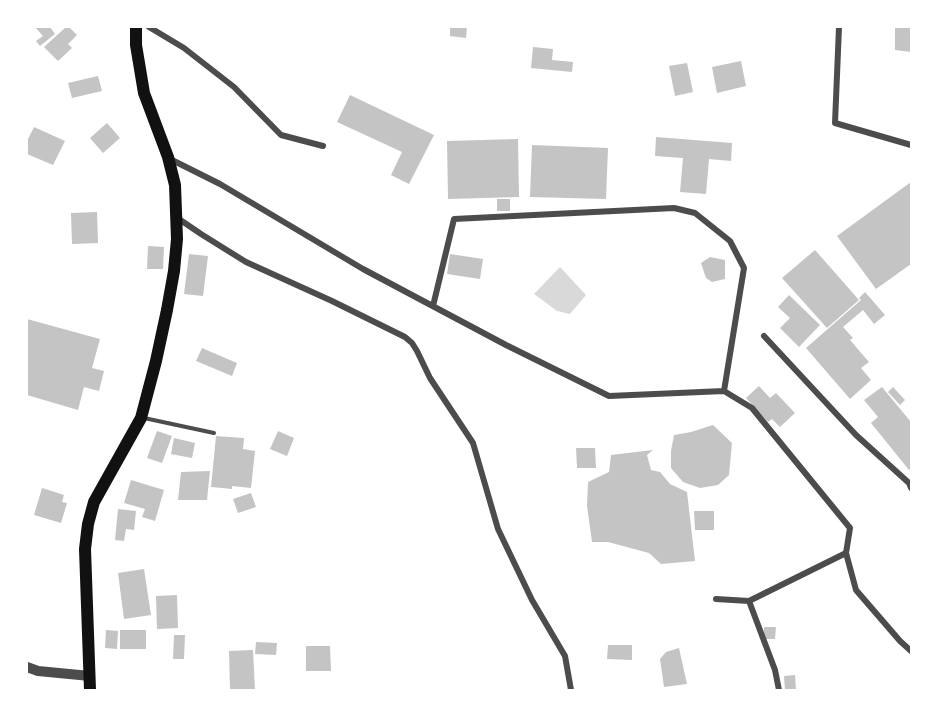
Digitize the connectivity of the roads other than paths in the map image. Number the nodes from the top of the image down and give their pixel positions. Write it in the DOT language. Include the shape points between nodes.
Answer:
graph roads {
  1 [pos="136,27"];
  2 [pos="149,27"];
  3 [pos="839,27"];
  4 [pos="911,145"];
  5 [pos="322,146"];
  6 [pos="168,157"];
  7 [pos="176,216"];
  8 [pos="433,306"];
  9 [pos="764,336"];
  10 [pos="724,391"];
  11 [pos="141,417"];
  12 [pos="214,433"];
  13 [pos="911,488"];
  14 [pos="846,553"];
  15 [pos="716,599"];
  16 [pos="749,601"];
  17 [pos="911,651"];
  18 [pos="27,667"];
  19 [pos="90,676"];
  20 [pos="90,690"];
  21 [pos="571,690"];
  22 [pos="778,690"];
  1 -- 6 [label="main road" via="144,93"];
  2 -- 5 [label="street" via="184,48 234,87 281,135"];
  3 -- 4 [label="street" via="835,123"];
  6 -- 7 [label="main road" via="175,185"];
  6 -- 8 [label="street"];
  7 -- 11 [label="main road" via="174,271"];
  7 -- 21 [label="street" via="246,262 412,343 473,443 498,530 565,656"];
  8 -- 10 [label="street" via="609,396"];
  8 -- 10 [label="street" via="454,219 674,208 695,213 730,241 744,268"];
  9 -- 13 [label="street"];
  10 -- 14 [label="street" via="752,408 850,528"];
  11 -- 12 [label="lane"];
  11 -- 19 [label="main road" via="94,502 88,524 84,549"];
  14 -- 16 [label="street"];
  14 -- 17 [label="street" via="856,590"];
  15 -- 16 [label="street"];
  16 -- 22 [label="street" via="776,670"];
  18 -- 19 [label="street"];
  19 -- 20 [label="main road"];
}
